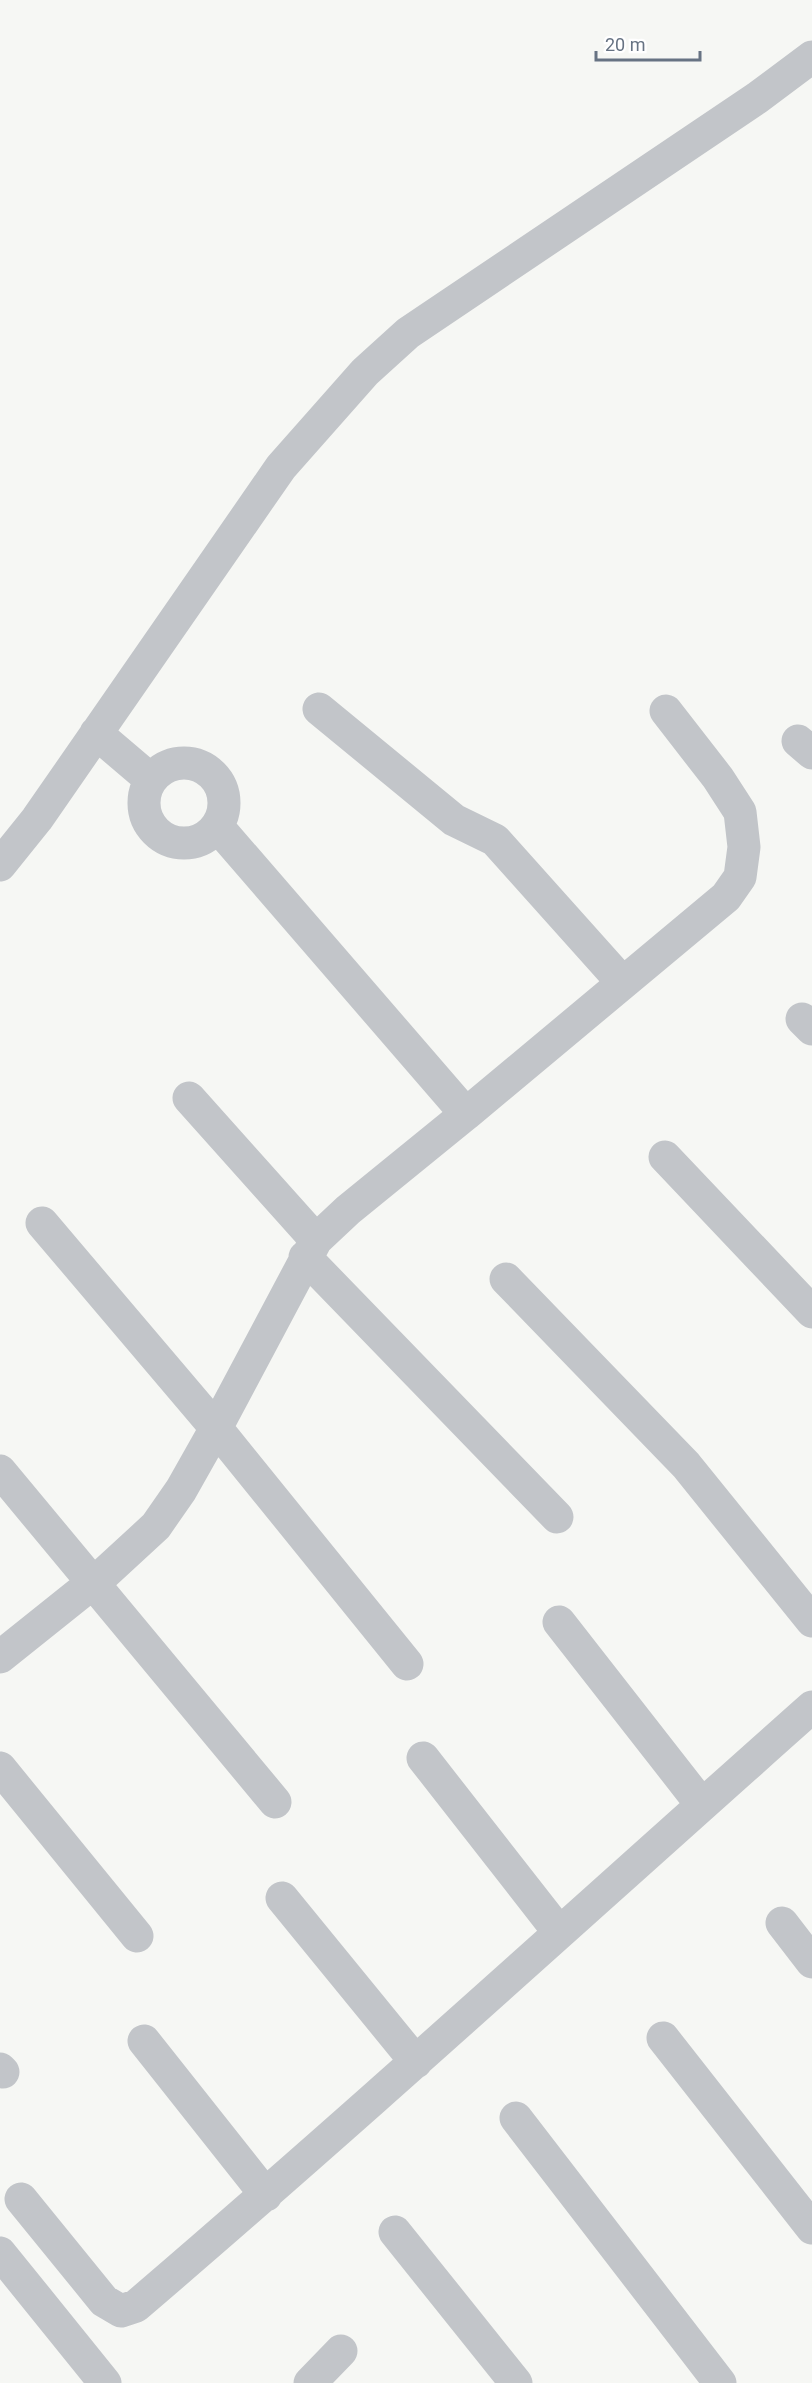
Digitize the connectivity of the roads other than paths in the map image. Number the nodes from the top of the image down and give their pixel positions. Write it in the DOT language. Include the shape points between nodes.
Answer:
graph roads {
  1 [pos="812,57"];
  2 [pos="319,709"];
  3 [pos="666,711"];
  4 [pos="96,733"];
  5 [pos="150,779"];
  6 [pos="218,826"];
  7 [pos="0,865"];
  8 [pos="623,983"];
  9 [pos="189,1098"];
  10 [pos="466,1114"];
  11 [pos="665,1157"];
  12 [pos="42,1223"];
  13 [pos="310,1248"];
  14 [pos="506,1279"];
  15 [pos="812,1312"];
  16 [pos="216,1428"];
  17 [pos="0,1471"];
  18 [pos="557,1517"];
  19 [pos="93,1583"];
  20 [pos="812,1621"];
  21 [pos="559,1622"];
  22 [pos="0,1657"];
  23 [pos="407,1664"];
  24 [pos="812,1707"];
  25 [pos="423,1758"];
  26 [pos="0,1768"];
  27 [pos="275,1802"];
  28 [pos="702,1805"];
  29 [pos="282,1898"];
  30 [pos="782,1923"];
  31 [pos="559,1932"];
  32 [pos="137,1936"];
  33 [pos="812,1962"];
  34 [pos="663,2038"];
  35 [pos="144,2041"];
  36 [pos="416,2062"];
  37 [pos="516,2118"];
  38 [pos="266,2194"];
  39 [pos="21,2199"];
  40 [pos="812,2228"];
  41 [pos="394,2232"];
  42 [pos="0,2253"];
  43 [pos="341,2351"];
  44 [pos="105,2383"];
  45 [pos="310,2383"];
  46 [pos="516,2383"];
  47 [pos="720,2383"];
  1 -- 4 [label="street" via="408,333 365,372 281,468"];
  2 -- 8 [label="street" via="454,820 495,840"];
  3 -- 8 [label="street" via="740,812 744,847 740,877 726,897"];
  4 -- 5 [label="street"];
  4 -- 7 [label="street"];
  5 -- 6 [label="street" via="143,799 146,819 160,836 180,843 201,840"];
  5 -- 6 [label="street" via="166,765 187,761 207,769 221,785 225,807"];
  6 -- 10 [label="street"];
  8 -- 10 [label="street"];
  9 -- 13 [label="street"];
  10 -- 13 [label="street" via="348,1210"];
  11 -- 15 [label="street"];
  12 -- 16 [label="street"];
  13 -- 16 [label="street"];
  13 -- 18 [label="street"];
  14 -- 20 [label="street" via="686,1465"];
  16 -- 19 [label="street" via="156,1526"];
  16 -- 23 [label="street"];
  17 -- 19 [label="street"];
  19 -- 22 [label="street"];
  19 -- 27 [label="street"];
  21 -- 28 [label="street"];
  24 -- 28 [label="street"];
  25 -- 31 [label="street"];
  26 -- 32 [label="street"];
  28 -- 31 [label="street"];
  29 -- 36 [label="street"];
  30 -- 33 [label="street"];
  31 -- 36 [label="street"];
  34 -- 40 [label="street"];
  35 -- 38 [label="street"];
  36 -- 38 [label="street"];
  37 -- 47 [label="street"];
  38 -- 39 [label="street" via="136,2306 121,2311 104,2301"];
  41 -- 46 [label="street"];
  42 -- 44 [label="street"];
  43 -- 45 [label="street"];
}
